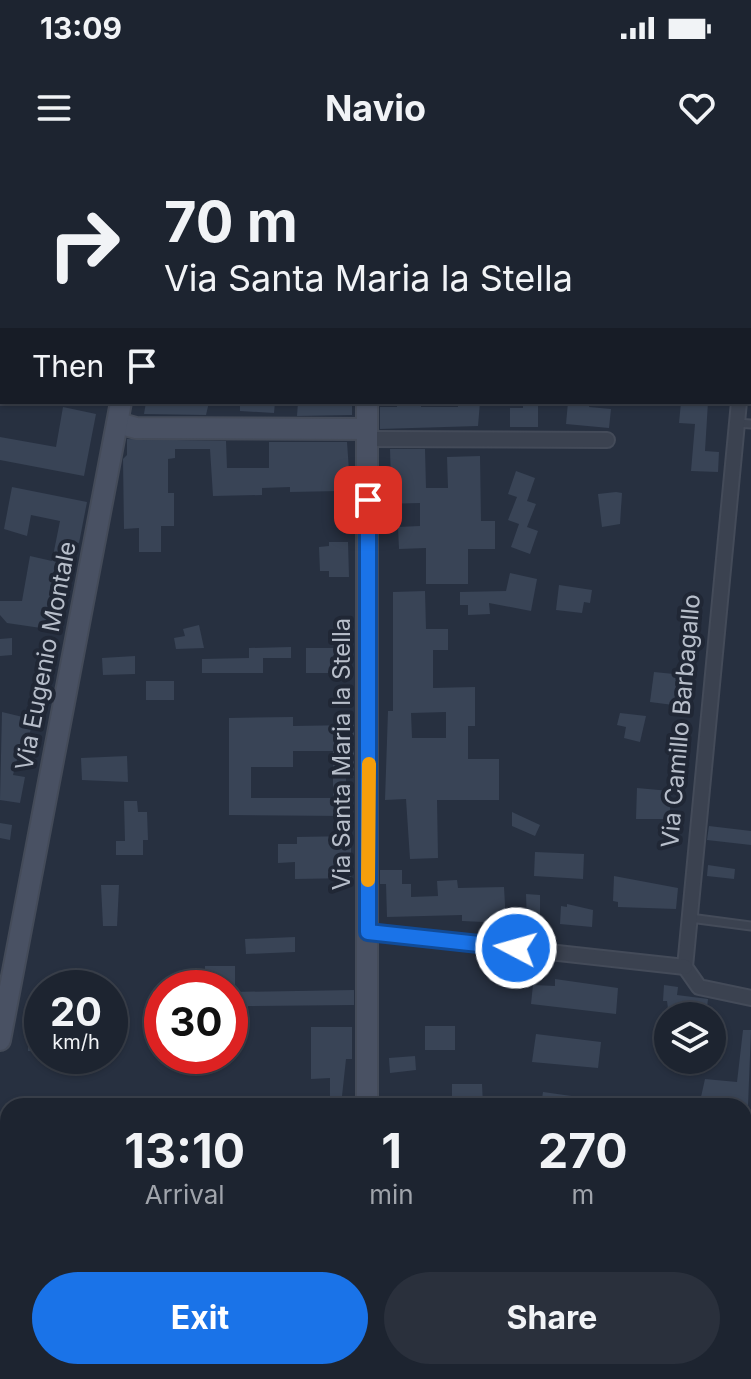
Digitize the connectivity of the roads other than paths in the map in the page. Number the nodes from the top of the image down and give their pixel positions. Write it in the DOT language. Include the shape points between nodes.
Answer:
graph roads {
  1 [pos="121,404"];
  2 [pos="367,404"];
  3 [pos="739,404"];
  4 [pos="118,423"];
  5 [pos="744,424"];
  6 [pos="367,434"];
  7 [pos="607,440"];
  8 [pos="690,918"];
  9 [pos="751,926"];
  10 [pos="368,932"];
  11 [pos="685,967"];
  12 [pos="751,998"];
  13 [pos="0,1040"];
  14 [pos="367,1098"];
  1 -- 4 [label="street, Via Eugenio Montale"];
  2 -- 6 [label="street, Via Santa Maria la Stella"];
  3 -- 5 [label="street, Via Camillo Barbagallo"];
  4 -- 6 [label="street" via="136,428"];
  4 -- 13 [label="street, Via Eugenio Montale"];
  5 -- 8 [label="street, Via Camillo Barbagallo"];
  6 -- 7 [label="street"];
  6 -- 10 [label="street, Via Santa Maria la Stella"];
  8 -- 9 [label="lane"];
  8 -- 11 [label="street, Via Camillo Barbagallo"];
  10 -- 11 [label="street"];
  10 -- 14 [label="street, Via Santa Maria la Stella"];
  11 -- 12 [label="street" via="699,987"];
}
